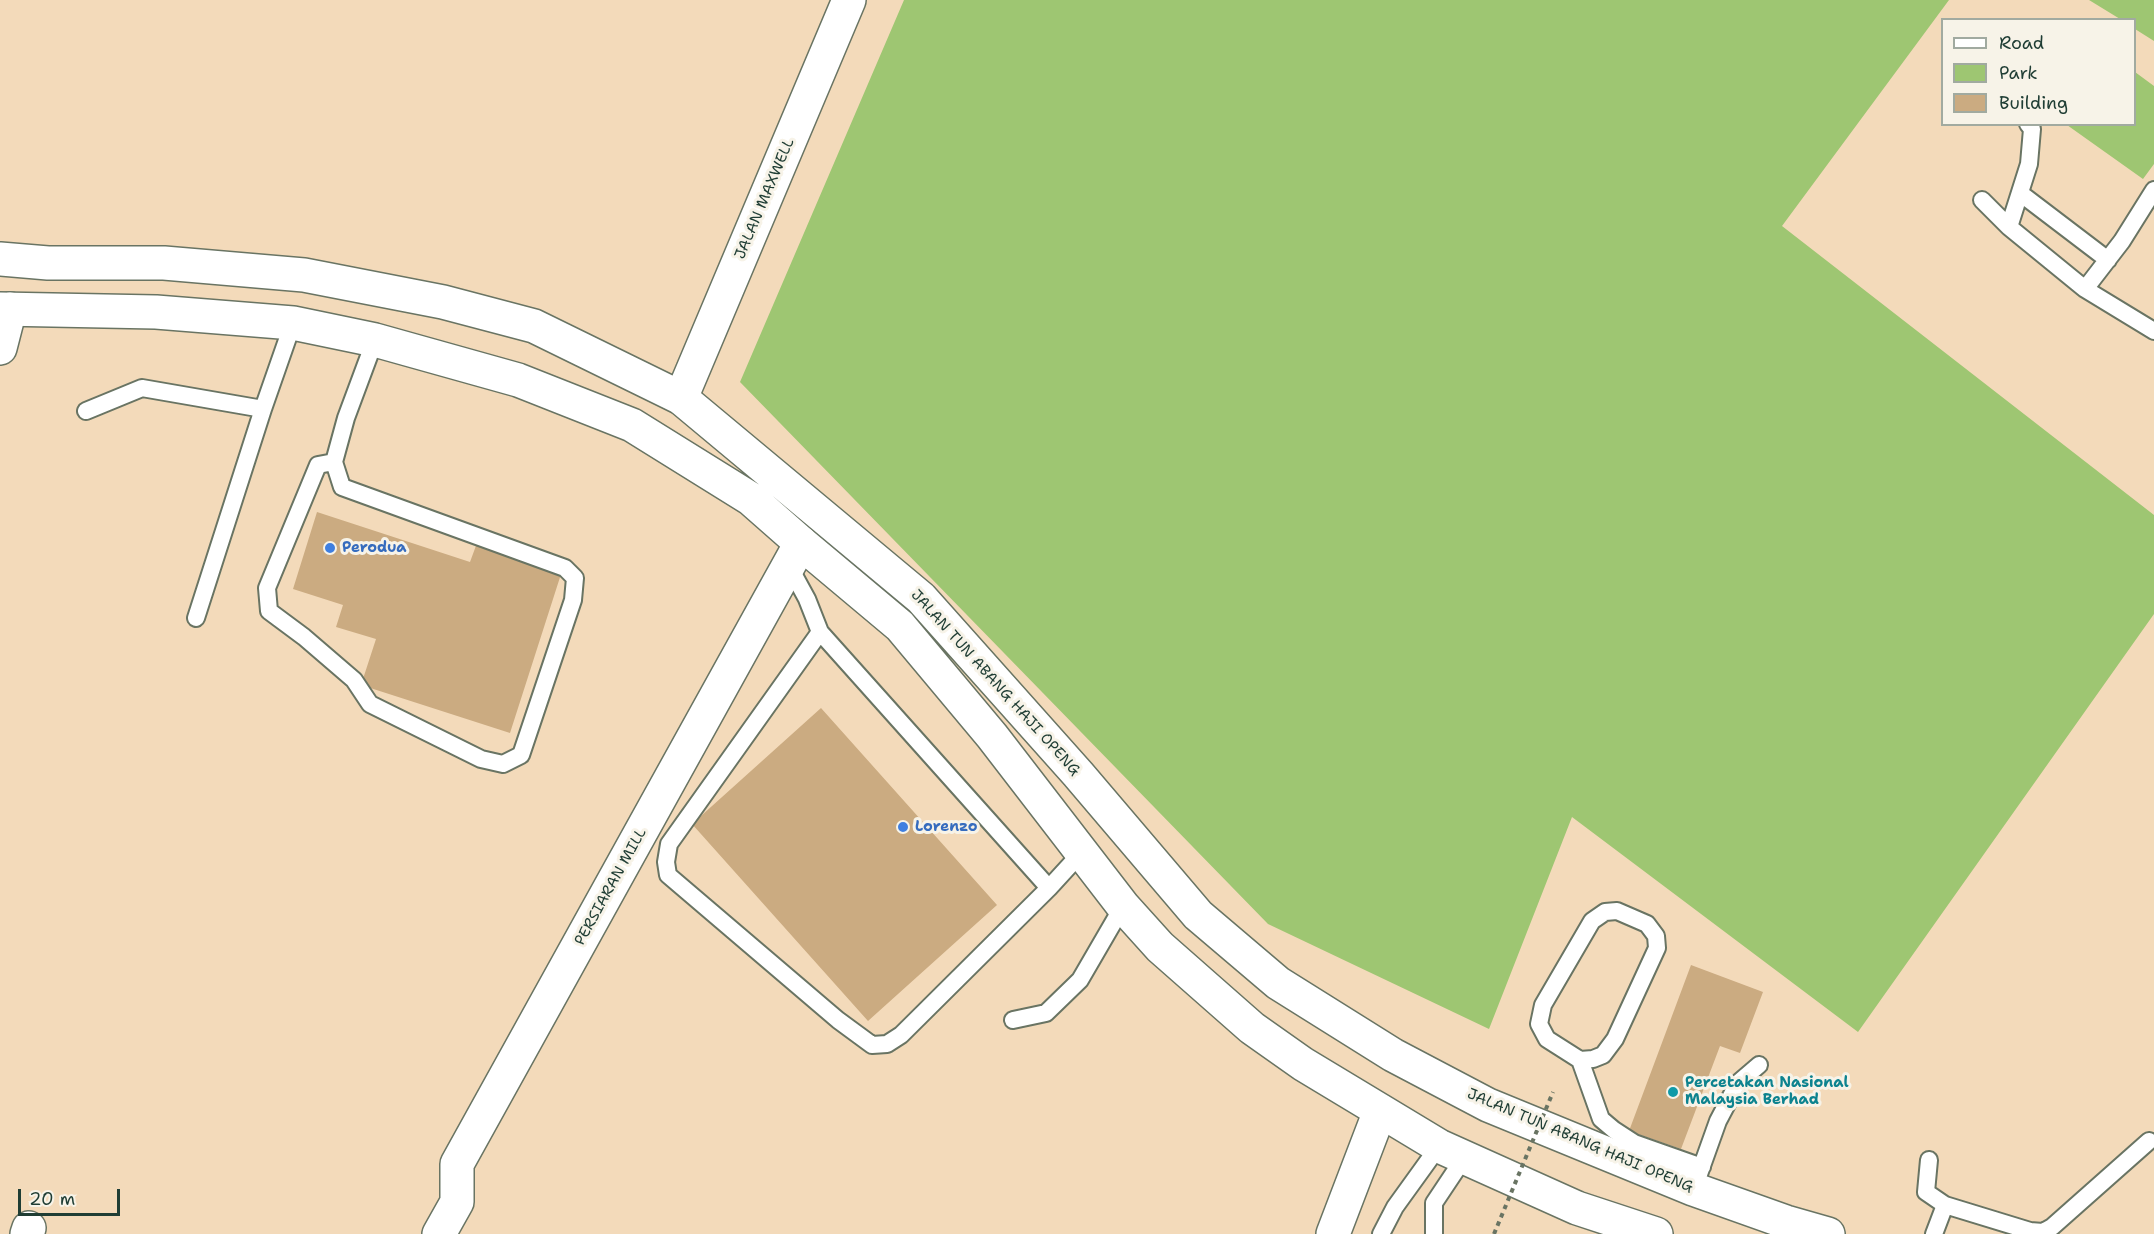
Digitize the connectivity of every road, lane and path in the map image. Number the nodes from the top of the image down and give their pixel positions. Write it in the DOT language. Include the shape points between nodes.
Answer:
graph roads {
  1 [pos="849,0"];
  2 [pos="2030,126"];
  3 [pos="2154,190"];
  4 [pos="2020,193"];
  5 [pos="1982,200"];
  6 [pos="2009,227"];
  7 [pos="0,259"];
  8 [pos="2108,260"];
  9 [pos="2085,289"];
  10 [pos="5,309"];
  11 [pos="293,323"];
  12 [pos="2154,331"];
  13 [pos="375,340"];
  14 [pos="0,348"];
  15 [pos="681,398"];
  16 [pos="263,409"];
  17 [pos="86,411"];
  18 [pos="334,462"];
  19 [pos="795,555"];
  20 [pos="196,618"];
  21 [pos="820,632"];
  22 [pos="1082,852"];
  23 [pos="1049,888"];
  24 [pos="1123,906"];
  25 [pos="1014,1020"];
  26 [pos="1580,1060"];
  27 [pos="1759,1065"];
  28 [pos="1553,1092"];
  29 [pos="1380,1111"];
  30 [pos="2149,1141"];
  31 [pos="1452,1152"];
  32 [pos="1929,1160"];
  33 [pos="1698,1178"];
  34 [pos="1945,1205"];
  35 [pos="439,1234"];
  36 [pos="1333,1234"];
  37 [pos="1381,1234"];
  38 [pos="1434,1234"];
  39 [pos="1494,1234"];
  40 [pos="1656,1234"];
  41 [pos="1828,1234"];
  42 [pos="1935,1234"];
  1 -- 15 [label="main road, JALAN MAXWELL"];
  2 -- 4 [label="lane" via="2029,164"];
  3 -- 8 [label="lane"];
  4 -- 6 [label="lane"];
  4 -- 8 [label="lane"];
  5 -- 6 [label="lane"];
  6 -- 9 [label="lane"];
  7 -- 15 [label="main road, JALAN TUN ABANG HAJI OPENG" via="164,263 304,275 443,302 534,326"];
  8 -- 9 [label="lane"];
  9 -- 12 [label="lane"];
  10 -- 11 [label="main road" via="156,312"];
  10 -- 14 [label="main road"];
  11 -- 13 [label="main road"];
  11 -- 16 [label="lane"];
  13 -- 18 [label="lane"];
  13 -- 19 [label="main road" via="518,380 632,424 751,499"];
  15 -- 33 [label="main road, JALAN TUN ABANG HAJI OPENG" via="921,598 1198,915 1278,983 1393,1055 1488,1105"];
  16 -- 17 [label="lane" via="142,388"];
  16 -- 20 [label="lane"];
  18 -- 18 [label="lane" via="342,487 565,568 575,578 573,600 521,755 503,764 481,759 370,704 354,680 269,611 267,588 318,465"];
  19 -- 21 [label="lane"];
  19 -- 22 [label="main road" via="900,626"];
  19 -- 35 [label="main road, PERSIARAN MILL" via="457,1164 457,1202"];
  21 -- 23 [label="lane"];
  21 -- 23 [label="lane" via="669,844 668,875 872,1045 887,1044 901,1035"];
  22 -- 23 [label="lane"];
  22 -- 24 [label="main road"];
  24 -- 25 [label="lane" via="1080,980 1046,1012"];
  24 -- 29 [label="main road" via="1160,947 1252,1028 1303,1065"];
  26 -- 26 [label="lane" via="1547,1039 1539,1024 1543,1005 1592,921 1605,912 1617,911 1647,924 1656,936 1657,948 1616,1039 1603,1055"];
  26 -- 33 [label="lane" via="1601,1119 1634,1143"];
  27 -- 33 [label="lane" via="1738,1083 1718,1120"];
  28 -- 39 [label="path, bridge"];
  29 -- 31 [label="main road"];
  29 -- 36 [label="main road"];
  30 -- 34 [label="lane" via="2043,1232"];
  31 -- 37 [label="lane" via="1395,1207"];
  31 -- 38 [label="lane" via="1434,1203"];
  31 -- 40 [label="main road" via="1577,1208"];
  32 -- 34 [label="lane" via="1926,1192"];
  33 -- 41 [label="main road, JALAN TUN ABANG HAJI OPENG" via="1786,1222"];
  34 -- 42 [label="lane"];
}
